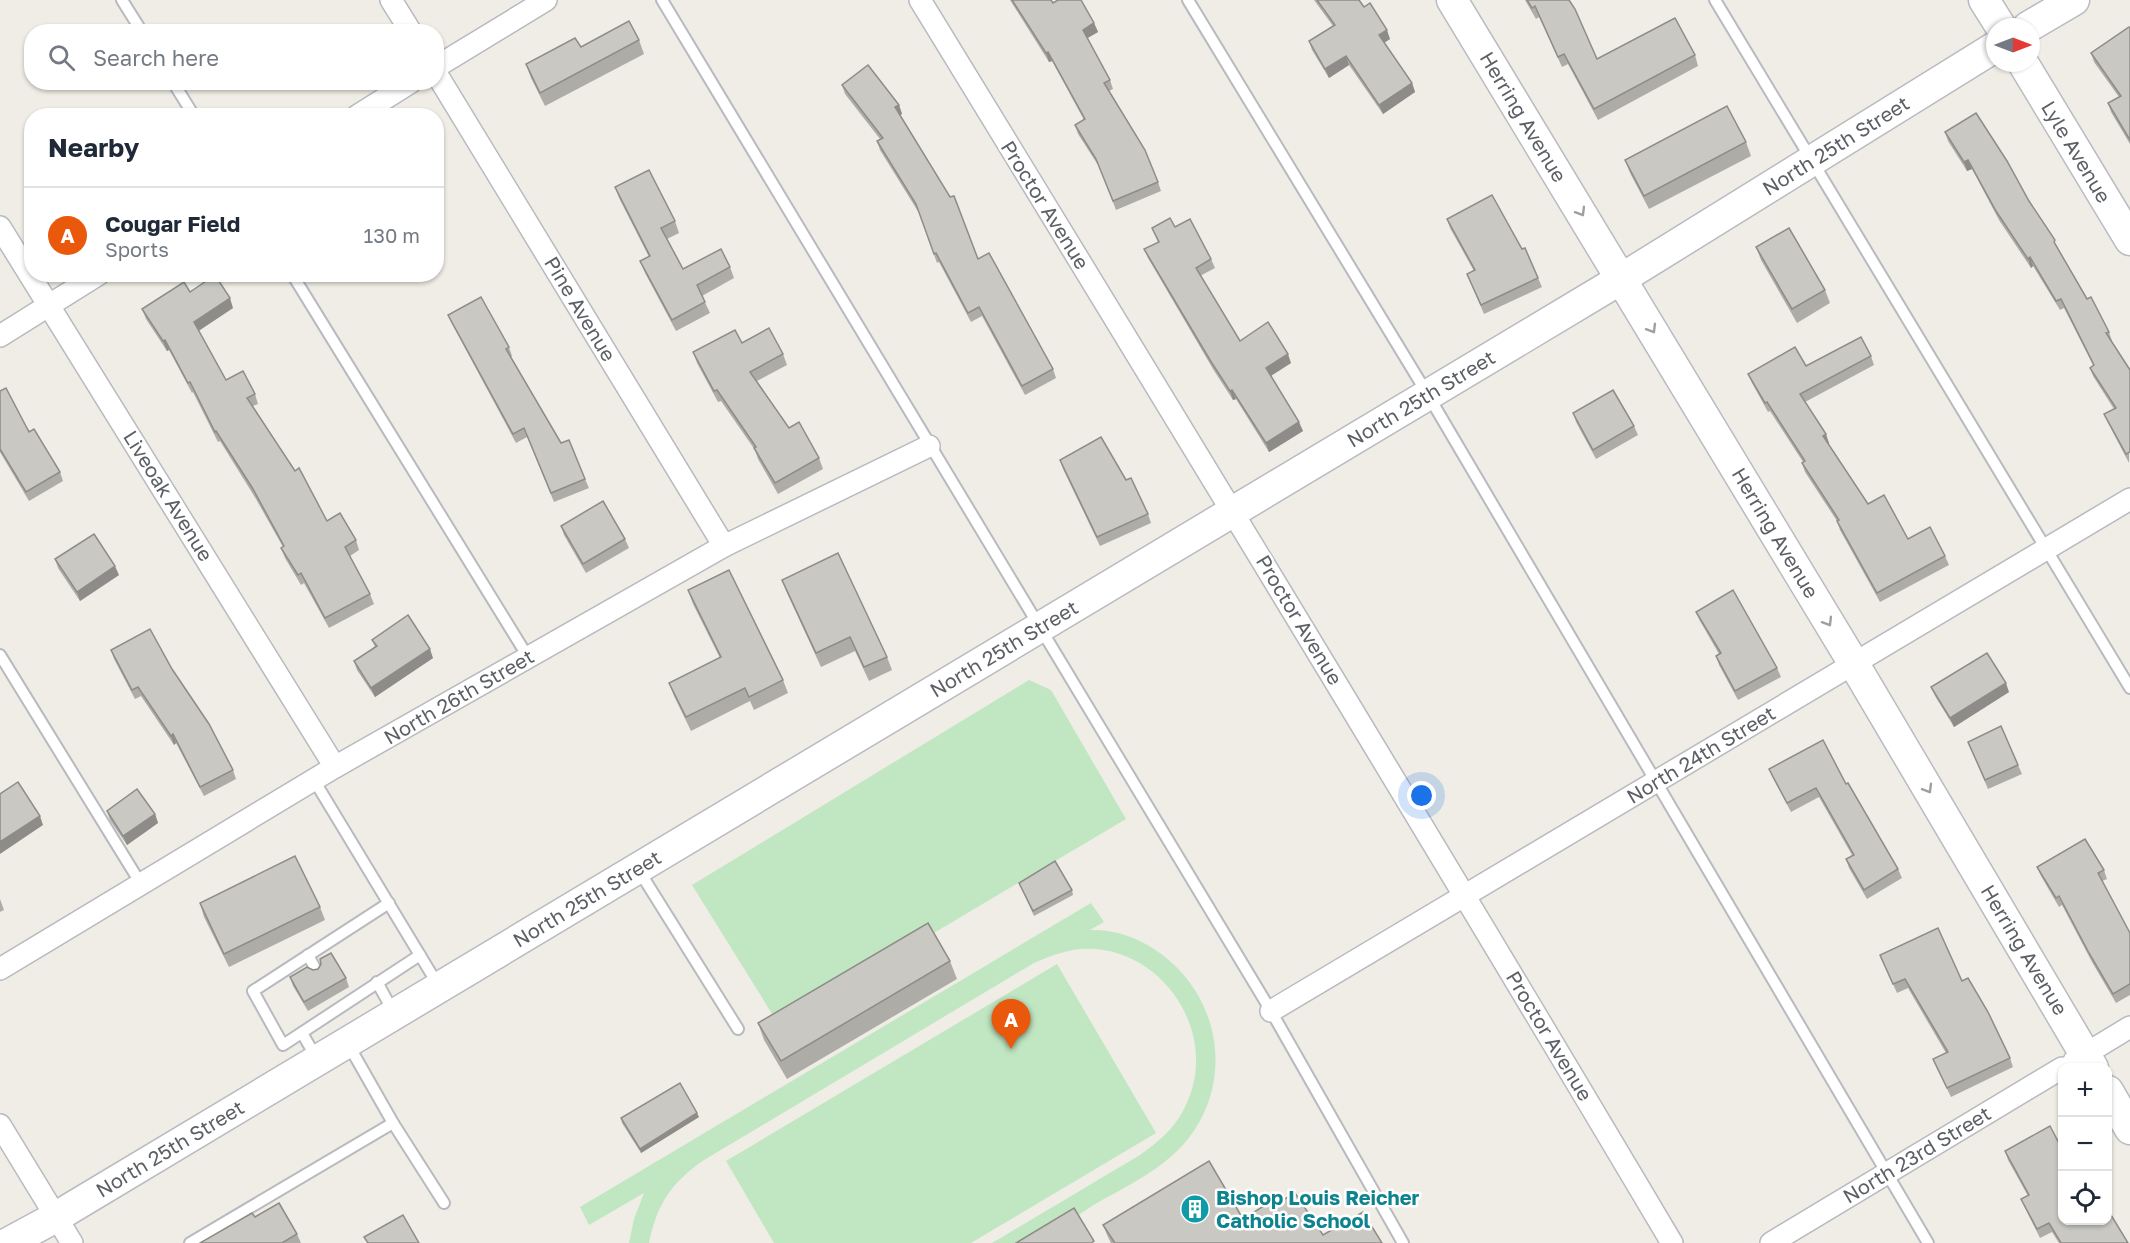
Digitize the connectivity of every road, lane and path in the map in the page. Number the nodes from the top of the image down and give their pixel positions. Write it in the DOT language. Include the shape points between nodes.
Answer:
graph roads {
  1 [pos="122,0"];
  2 [pos="391,0"];
  3 [pos="546,0"];
  4 [pos="662,0"];
  5 [pos="920,0"];
  6 [pos="1188,0"];
  7 [pos="1452,0"];
  8 [pos="1715,0"];
  9 [pos="1984,0"];
  10 [pos="2074,0"];
  11 [pos="1995,18"];
  12 [pos="2040,20"];
  13 [pos="137,24"];
  14 [pos="406,24"];
  15 [pos="1986,53"];
  16 [pos="444,62"];
  17 [pos="2028,72"];
  18 [pos="444,86"];
  19 [pos="178,90"];
  20 [pos="398,90"];
  21 [pos="189,108"];
  22 [pos="370,108"];
  23 [pos="1812,161"];
  24 [pos="0,227"];
  25 [pos="2130,240"];
  26 [pos="24,265"];
  27 [pos="1621,279"];
  28 [pos="35,282"];
  29 [pos="86,282"];
  30 [pos="297,282"];
  31 [pos="49,305"];
  32 [pos="0,336"];
  33 [pos="1428,395"];
  34 [pos="929,446"];
  35 [pos="2130,499"];
  36 [pos="1234,512"];
  37 [pos="724,546"];
  38 [pos="2046,549"];
  39 [pos="1040,627"];
  40 [pos="0,655"];
  41 [pos="528,657"];
  42 [pos="1854,664"];
  43 [pos="2130,688"];
  44 [pos="335,766"];
  45 [pos="314,780"];
  46 [pos="1657,781"];
  47 [pos="638,868"];
  48 [pos="141,884"];
  49 [pos="1466,896"];
  50 [pos="389,903"];
  51 [pos="308,955"];
  52 [pos="420,955"];
  53 [pos="0,969"];
  54 [pos="317,972"];
  55 [pos="377,982"];
  56 [pos="440,987"];
  57 [pos="331,998"];
  58 [pos="338,1009"];
  59 [pos="1272,1011"];
  60 [pos="395,1014"];
  61 [pos="2130,1027"];
  62 [pos="738,1029"];
  63 [pos="302,1033"];
  64 [pos="347,1043"];
  65 [pos="318,1060"];
  66 [pos="2075,1063"];
  67 [pos="2077,1063"];
  68 [pos="2058,1074"];
  69 [pos="2112,1098"];
  70 [pos="393,1124"];
  71 [pos="0,1125"];
  72 [pos="2130,1129"];
  73 [pos="1887,1173"];
  74 [pos="444,1203"];
  75 [pos="57,1217"];
  76 [pos="8,1243"];
  77 [pos="72,1243"];
  78 [pos="190,1243"];
  79 [pos="1403,1243"];
  80 [pos="1672,1243"];
  81 [pos="1771,1243"];
  82 [pos="1928,1243"];
  1 -- 13 [label="lane"];
  2 -- 14 [label="street"];
  3 -- 16 [label="street"];
  4 -- 34 [label="lane"];
  5 -- 36 [label="street, Proctor Avenue"];
  6 -- 33 [label="lane"];
  7 -- 27 [label="main road, Herring Avenue, one-way"];
  8 -- 23 [label="lane"];
  9 -- 11 [label="main road"];
  10 -- 12 [label="main road"];
  15 -- 23 [label="main road, North 25th Street"];
  17 -- 25 [label="main road, Lyle Avenue"];
  18 -- 37 [label="street, Pine Avenue"];
  19 -- 21 [label="lane"];
  20 -- 22 [label="street"];
  23 -- 27 [label="main road, North 25th Street"];
  23 -- 38 [label="lane"];
  24 -- 26 [label="street, Liveoak Avenue"];
  27 -- 33 [label="main road, North 25th Street"];
  27 -- 42 [label="main road, Herring Avenue, one-way"];
  28 -- 31 [label="street, Liveoak Avenue"];
  29 -- 31 [label="street"];
  30 -- 41 [label="lane"];
  31 -- 32 [label="street"];
  31 -- 44 [label="street, Liveoak Avenue"];
  33 -- 36 [label="main road, North 25th Street"];
  33 -- 46 [label="lane"];
  34 -- 37 [label="street, North 26th Street"];
  34 -- 39 [label="lane"];
  35 -- 38 [label="street, North 24th Street"];
  36 -- 39 [label="main road, North 25th Street"];
  36 -- 49 [label="street, Proctor Avenue"];
  37 -- 41 [label="street, North 26th Street"];
  38 -- 42 [label="street, North 24th Street"];
  38 -- 43 [label="lane"];
  39 -- 47 [label="main road, North 25th Street"];
  39 -- 59 [label="lane"];
  40 -- 48 [label="lane"];
  41 -- 44 [label="street, North 26th Street"];
  42 -- 46 [label="street, North 24th Street"];
  42 -- 66 [label="main road, Herring Avenue, one-way"];
  44 -- 45 [label="street, North 26th Street"];
  45 -- 48 [label="street, North 26th Street"];
  45 -- 50 [label="lane"];
  46 -- 49 [label="street, North 24th Street"];
  46 -- 73 [label="lane"];
  47 -- 56 [label="main road, North 25th Street"];
  47 -- 62 [label="lane"];
  48 -- 53 [label="street, North 26th Street"];
  49 -- 59 [label="street, North 24th Street"];
  49 -- 80 [label="street, Proctor Avenue"];
  50 -- 51 [label="lane"];
  50 -- 52 [label="lane"];
  51 -- 54 [label="lane"];
  51 -- 63 [label="lane" via="253,991 283,1046"];
  52 -- 55 [label="lane"];
  52 -- 56 [label="lane"];
  55 -- 58 [label="lane"];
  55 -- 60 [label="lane"];
  56 -- 60 [label="main road, North 25th Street"];
  57 -- 58 [label="lane"];
  58 -- 63 [label="lane"];
  59 -- 79 [label="lane"];
  60 -- 64 [label="main road, North 25th Street"];
  61 -- 67 [label="street, North 23rd Street"];
  63 -- 65 [label="lane"];
  64 -- 65 [label="main road, North 25th Street"];
  64 -- 70 [label="lane"];
  65 -- 75 [label="main road, North 25th Street"];
  68 -- 73 [label="street, North 23rd Street"];
  69 -- 72 [label="main road"];
  70 -- 74 [label="lane"];
  70 -- 78 [label="lane"];
  71 -- 75 [label="street"];
  73 -- 81 [label="street, North 23rd Street"];
  73 -- 82 [label="lane"];
  75 -- 76 [label="main road, North 25th Street"];
  75 -- 77 [label="street"];
}
